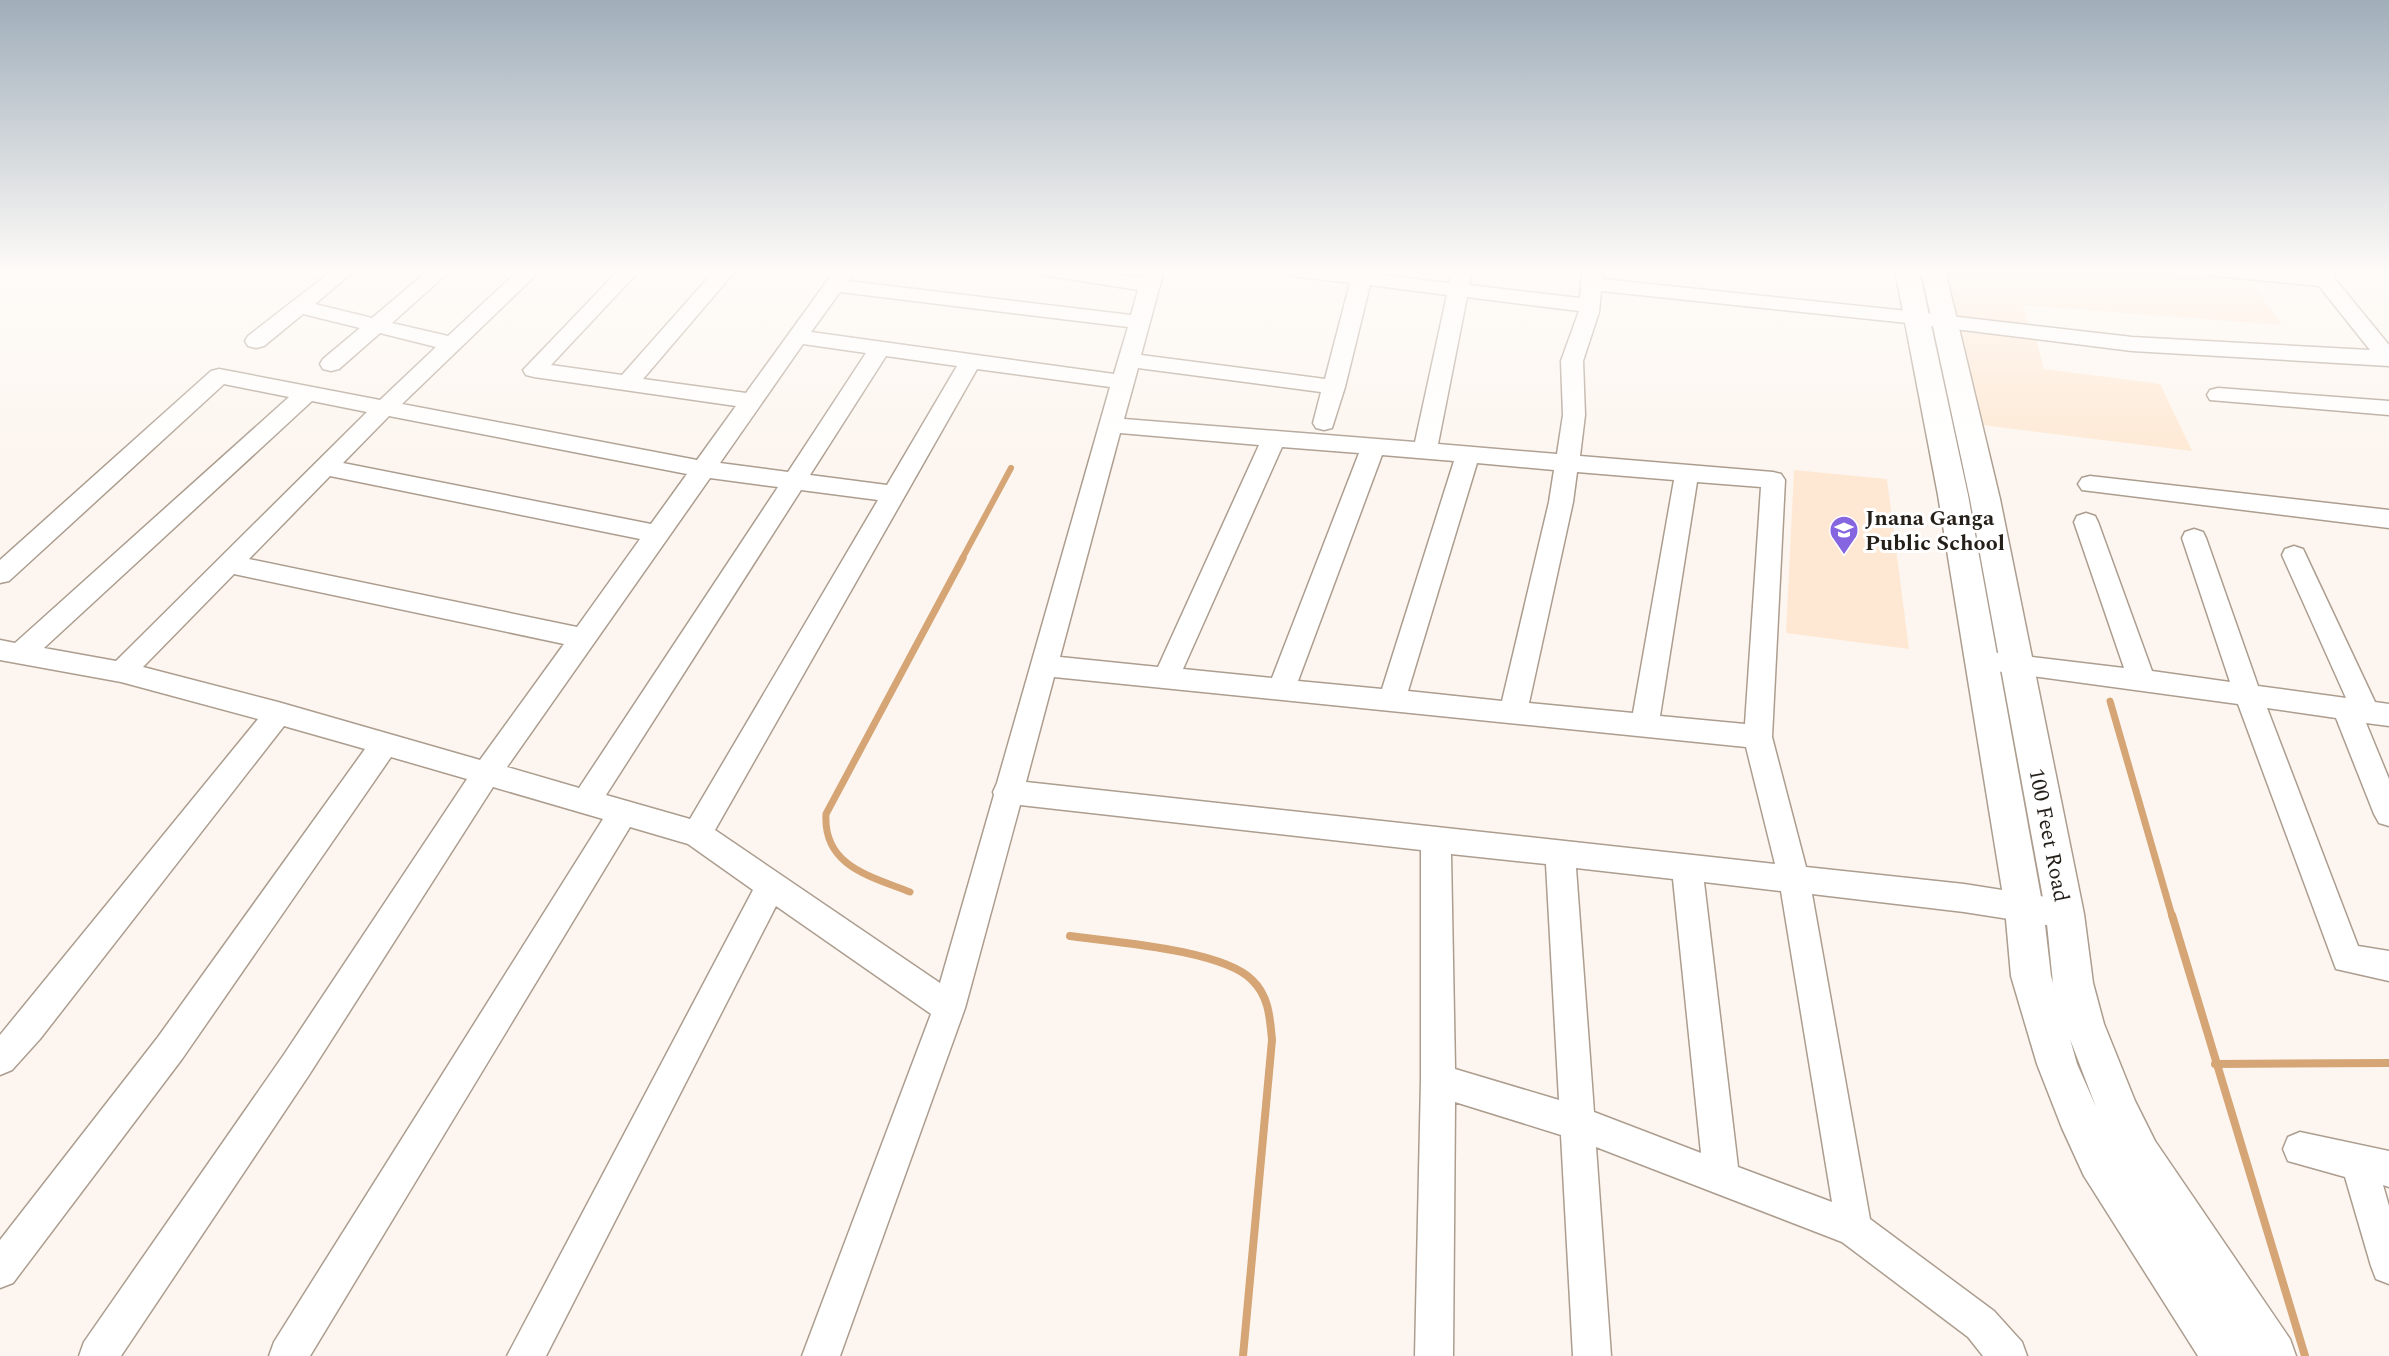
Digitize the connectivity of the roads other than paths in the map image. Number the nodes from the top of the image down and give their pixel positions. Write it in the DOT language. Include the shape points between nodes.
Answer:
graph roads {
  1 [pos="266,333"];
  2 [pos="368,333"];
  3 [pos="407,333"];
  4 [pos="463,333"];
  5 [pos="569,333"];
  6 [pos="671,333"];
  7 [pos="799,333"];
  8 [pos="1136,333"];
  9 [pos="1348,333"];
  10 [pos="1449,333"];
  11 [pos="1579,333"];
  12 [pos="1932,333"];
  13 [pos="1934,333"];
  14 [pos="2045,333"];
  15 [pos="2369,333"];
  16 [pos="797,336"];
  17 [pos="256,341"];
  18 [pos="452,344"];
  19 [pos="881,347"];
  20 [pos="2389,358"];
  21 [pos="971,360"];
  22 [pos="332,364"];
  23 [pos="1126,371"];
  24 [pos="628,382"];
  25 [pos="1334,387"];
  26 [pos="307,393"];
  27 [pos="2218,395"];
  28 [pos="751,401"];
  29 [pos="384,408"];
  30 [pos="2389,408"];
  31 [pos="1324,423"];
  32 [pos="1111,424"];
  33 [pos="1274,438"];
  34 [pos="1373,447"];
  35 [pos="1425,451"];
  36 [pos="1468,455"];
  37 [pos="1567,463"];
  38 [pos="325,467"];
  39 [pos="703,469"];
  40 [pos="1687,473"];
  41 [pos="794,481"];
  42 [pos="2090,484"];
  43 [pos="893,494"];
  44 [pos="2389,519"];
  45 [pos="2086,522"];
  46 [pos="657,534"];
  47 [pos="2194,538"];
  48 [pos="2294,555"];
  49 [pos="229,564"];
  50 [pos="0,574"];
  51 [pos="584,638"];
  52 [pos="10,651"];
  53 [pos="1982,661"];
  54 [pos="2017,665"];
  55 [pos="1042,666"];
  56 [pos="121,672"];
  57 [pos="1166,678"];
  58 [pos="2142,680"];
  59 [pos="1281,689"];
  60 [pos="2248,695"];
  61 [pos="1392,700"];
  62 [pos="1513,712"];
  63 [pos="2367,712"];
  64 [pos="278,713"];
  65 [pos="1645,725"];
  66 [pos="1758,737"];
  67 [pos="384,744"];
  68 [pos="487,773"];
  69 [pos="1007,792"];
  70 [pos="586,802"];
  71 [pos="623,812"];
  72 [pos="2389,814"];
  73 [pos="698,834"];
  74 [pos="1436,839"];
  75 [pos="1560,853"];
  76 [pos="1687,867"];
  77 [pos="1794,879"];
  78 [pos="771,886"];
  79 [pos="2024,908"];
  80 [pos="2065,914"];
  81 [pos="2389,966"];
  82 [pos="948,1008"];
  83 [pos="0,1059"];
  84 [pos="1438,1080"];
  85 [pos="1577,1123"];
  86 [pos="2300,1149"];
  87 [pos="2373,1165"];
  88 [pos="1721,1176"];
  89 [pos="1854,1229"];
  90 [pos="2389,1266"];
  91 [pos="0,1270"];
  92 [pos="98,1356"];
  93 [pos="288,1356"];
  94 [pos="526,1356"];
  95 [pos="821,1356"];
  96 [pos="1434,1356"];
  97 [pos="1592,1356"];
  98 [pos="2008,1356"];
  99 [pos="2225,1356"];
  100 [pos="2273,1356"];
  1 -- 17 [label="street"];
  2 -- 22 [label="street"];
  3 -- 18 [label="street"];
  4 -- 18 [label="street"];
  5 -- 24 [label="street" via="534,370"];
  6 -- 24 [label="street"];
  7 -- 16 [label="street"];
  8 -- 23 [label="street"];
  9 -- 25 [label="street"];
  10 -- 35 [label="street"];
  11 -- 37 [label="street" via="1572,361 1574,415"];
  12 -- 53 [label="main road, 100 Feet Road" via="1953,495"];
  13 -- 54 [label="main road, 100 Feet Road" via="1984,499"];
  14 -- 20 [label="street" via="2132,344"];
  15 -- 20 [label="street"];
  16 -- 19 [label="street"];
  16 -- 28 [label="street"];
  18 -- 29 [label="street"];
  19 -- 21 [label="street"];
  19 -- 41 [label="street"];
  21 -- 23 [label="street"];
  21 -- 43 [label="street"];
  23 -- 25 [label="street"];
  23 -- 32 [label="street"];
  24 -- 28 [label="street"];
  25 -- 31 [label="street"];
  26 -- 29 [label="street"];
  26 -- 50 [label="street" via="219,376"];
  26 -- 52 [label="street"];
  27 -- 30 [label="street"];
  28 -- 39 [label="street"];
  29 -- 38 [label="street"];
  29 -- 39 [label="street"];
  32 -- 33 [label="street"];
  32 -- 55 [label="street"];
  33 -- 34 [label="street"];
  33 -- 57 [label="street"];
  34 -- 35 [label="street"];
  34 -- 59 [label="street"];
  35 -- 36 [label="street"];
  36 -- 37 [label="street"];
  36 -- 61 [label="street"];
  37 -- 40 [label="street"];
  37 -- 62 [label="street"];
  38 -- 46 [label="street"];
  38 -- 49 [label="street"];
  39 -- 41 [label="street"];
  39 -- 46 [label="street"];
  40 -- 65 [label="street"];
  40 -- 66 [label="street" via="1773,480"];
  41 -- 43 [label="street"];
  41 -- 70 [label="street"];
  42 -- 44 [label="street"];
  43 -- 73 [label="street"];
  45 -- 58 [label="street"];
  46 -- 51 [label="street"];
  47 -- 60 [label="street"];
  48 -- 63 [label="street"];
  49 -- 51 [label="street"];
  49 -- 56 [label="street"];
  51 -- 68 [label="street"];
  52 -- 56 [label="street"];
  53 -- 54 [label="street"];
  53 -- 79 [label="main road, 100 Feet Road"];
  54 -- 58 [label="street"];
  54 -- 80 [label="main road, 100 Feet Road"];
  55 -- 57 [label="street"];
  55 -- 69 [label="street"];
  56 -- 64 [label="street"];
  57 -- 59 [label="street"];
  58 -- 60 [label="street"];
  59 -- 61 [label="street"];
  60 -- 63 [label="street"];
  60 -- 81 [label="street" via="2347,959"];
  61 -- 62 [label="street"];
  62 -- 65 [label="street"];
  63 -- 72 [label="street"];
  64 -- 67 [label="street"];
  64 -- 83 [label="street"];
  65 -- 66 [label="street"];
  66 -- 77 [label="street"];
  67 -- 68 [label="street"];
  67 -- 91 [label="street" via="170,1048"];
  68 -- 70 [label="street"];
  68 -- 92 [label="street" via="297,1064"];
  69 -- 74 [label="street"];
  69 -- 82 [label="street"];
  70 -- 71 [label="street"];
  71 -- 73 [label="street"];
  71 -- 93 [label="street"];
  73 -- 78 [label="street"];
  74 -- 75 [label="street"];
  74 -- 84 [label="street"];
  75 -- 76 [label="street"];
  75 -- 85 [label="street"];
  76 -- 77 [label="street"];
  76 -- 88 [label="street"];
  77 -- 79 [label="street"];
  77 -- 89 [label="street"];
  78 -- 82 [label="street"];
  78 -- 94 [label="street"];
  79 -- 80 [label="street"];
  79 -- 99 [label="main road, 100 Feet Road" via="2031,976 2057,1064 2077,1113 2099,1161"];
  80 -- 100 [label="main road, 100 Feet Road" via="2073,983 2084,1024 2119,1113 2140,1156"];
  82 -- 95 [label="street"];
  84 -- 85 [label="street"];
  84 -- 96 [label="street"];
  85 -- 88 [label="street"];
  85 -- 97 [label="street"];
  86 -- 87 [label="street"];
  87 -- 90 [label="street"];
  88 -- 89 [label="street"];
  89 -- 98 [label="street" via="1981,1324"];
}
